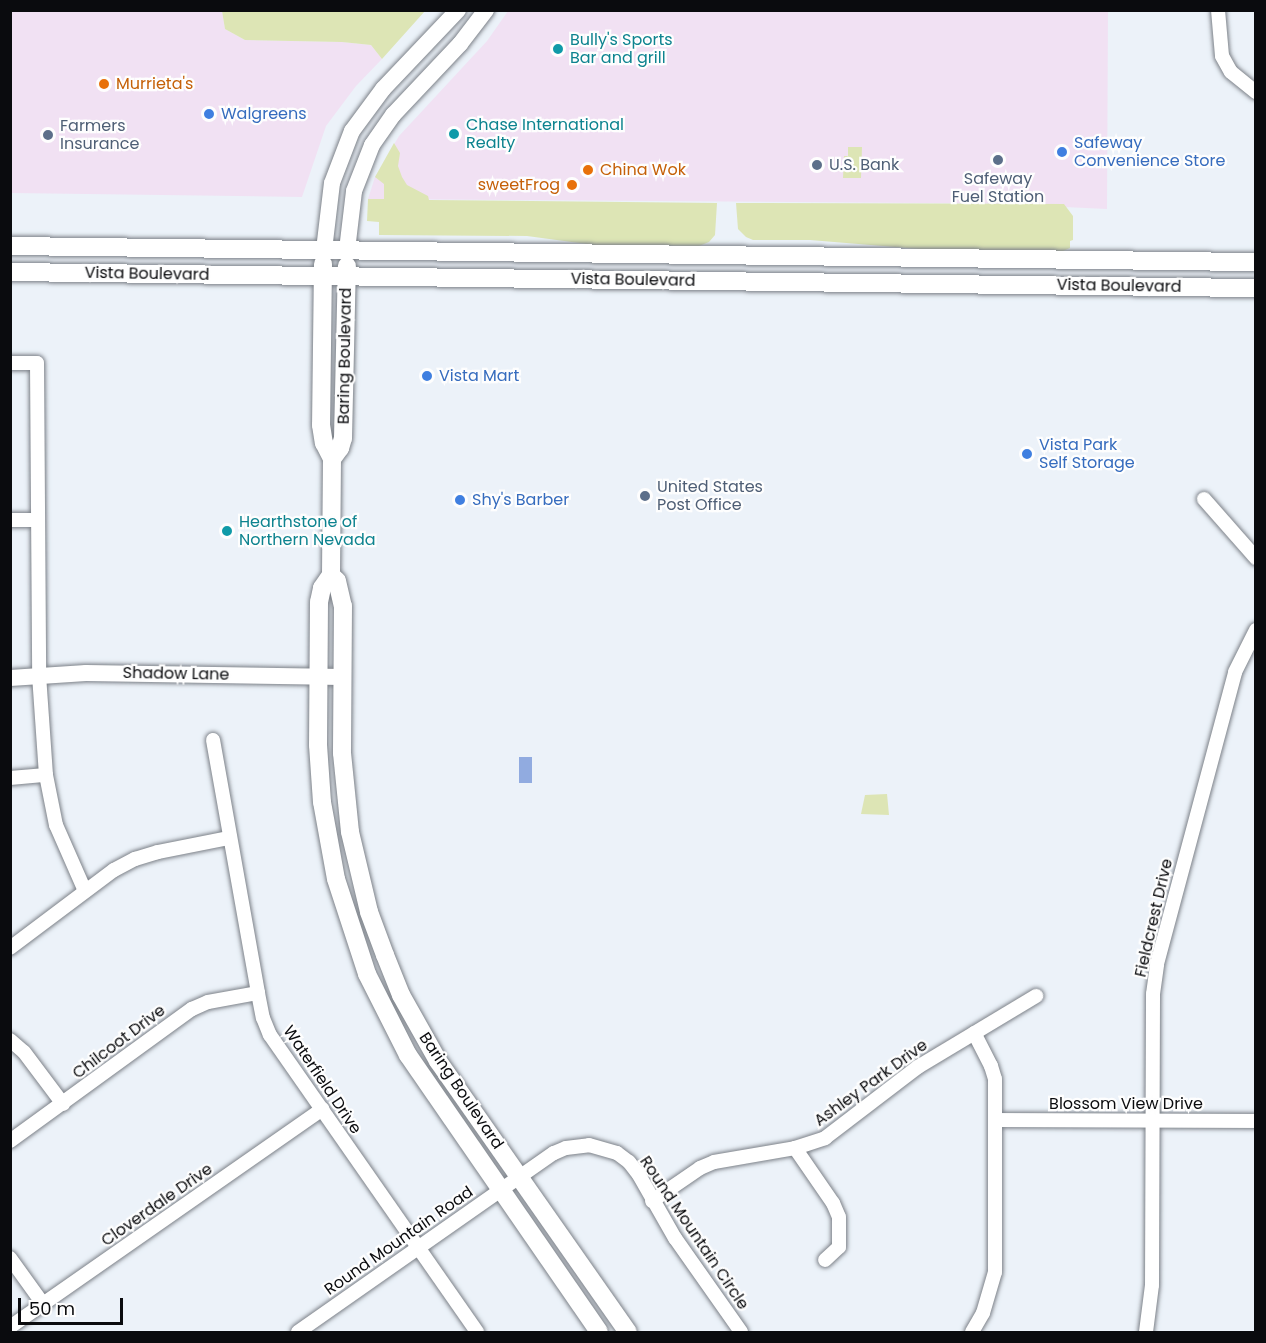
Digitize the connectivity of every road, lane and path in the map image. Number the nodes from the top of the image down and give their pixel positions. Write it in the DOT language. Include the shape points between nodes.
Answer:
graph roads {
  1 [pos="458,10"];
  2 [pos="486,10"];
  3 [pos="1218,10"];
  4 [pos="1253,91"];
  5 [pos="10,246"];
  6 [pos="324,250"];
  7 [pos="347,250"];
  8 [pos="1256,262"];
  9 [pos="10,272"];
  10 [pos="323,276"];
  11 [pos="346,276"];
  12 [pos="1256,288"];
  13 [pos="10,363"];
  14 [pos="332,459"];
  15 [pos="1204,499"];
  16 [pos="10,520"];
  17 [pos="38,520"];
  18 [pos="1256,558"];
  19 [pos="331,575"];
  20 [pos="1256,630"];
  21 [pos="39,675"];
  22 [pos="318,676"];
  23 [pos="342,677"];
  24 [pos="10,678"];
  25 [pos="213,740"];
  26 [pos="46,775"];
  27 [pos="10,778"];
  28 [pos="229,838"];
  29 [pos="85,891"];
  30 [pos="10,948"];
  31 [pos="258,993"];
  32 [pos="1036,996"];
  33 [pos="974,1033"];
  34 [pos="10,1040"];
  35 [pos="63,1104"];
  36 [pos="322,1110"];
  37 [pos="996,1120"];
  38 [pos="1152,1120"];
  39 [pos="1256,1120"];
  40 [pos="10,1141"];
  41 [pos="795,1148"];
  42 [pos="519,1177"];
  43 [pos="500,1191"];
  44 [pos="652,1201"];
  45 [pos="419,1248"];
  46 [pos="10,1258"];
  47 [pos="825,1260"];
  48 [pos="43,1304"];
  49 [pos="10,1327"];
  50 [pos="298,1332"];
  51 [pos="477,1332"];
  52 [pos="599,1332"];
  53 [pos="628,1332"];
  54 [pos="741,1332"];
  55 [pos="972,1332"];
  56 [pos="1146,1332"];
  1 -- 6 [label="street" via="383,89 352,131 332,183"];
  2 -- 7 [label="street" via="460,44 393,115 372,145 354,191"];
  3 -- 4 [label="street" via="1222,56 1231,72"];
  5 -- 6 [label="main road, Vista Boulevard"];
  6 -- 7 [label="main road, Vista Boulevard"];
  6 -- 10 [label="main road, Baring Boulevard"];
  7 -- 8 [label="main road, Vista Boulevard"];
  7 -- 11 [label="main road, Baring Boulevard"];
  9 -- 10 [label="main road, Vista Boulevard"];
  10 -- 11 [label="main road, Vista Boulevard"];
  10 -- 14 [label="main road, Baring Boulevard" via="321,425"];
  11 -- 12 [label="main road, Vista Boulevard"];
  11 -- 14 [label="main road, Baring Boulevard" via="343,438"];
  13 -- 17 [label="street" via="37,363"];
  14 -- 19 [label="main road, Baring Boulevard"];
  15 -- 18 [label="street"];
  16 -- 17 [label="street"];
  17 -- 21 [label="street"];
  19 -- 22 [label="main road, Baring Boulevard" via="319,602"];
  19 -- 23 [label="main road, Baring Boulevard" via="337,581 343,606"];
  20 -- 38 [label="street, Fieldcrest Drive" via="1235,672 1157,964 1153,994"];
  21 -- 22 [label="street, Shadow Lane"];
  21 -- 24 [label="street, Shadow Lane"];
  21 -- 26 [label="street"];
  22 -- 23 [label="street, Shadow Lane"];
  22 -- 43 [label="main road, Baring Boulevard" via="319,775 324,818 336,879 355,942 408,1055"];
  23 -- 42 [label="main road, Baring Boulevard" via="345,792 369,912 401,994 419,1028"];
  25 -- 28 [label="street, Waterfield Drive"];
  26 -- 27 [label="street"];
  26 -- 29 [label="street" via="56,825"];
  28 -- 29 [label="street" via="135,860"];
  28 -- 31 [label="street, Waterfield Drive"];
  29 -- 30 [label="street"];
  31 -- 35 [label="street, Chilcoot Drive" via="208,1002 192,1009"];
  31 -- 36 [label="street, Waterfield Drive" via="270,1035"];
  32 -- 33 [label="street, Ashley Park Drive"];
  33 -- 37 [label="street" via="995,1079"];
  33 -- 41 [label="street, Ashley Park Drive" via="918,1066 825,1138"];
  34 -- 35 [label="street" via="24,1052"];
  35 -- 40 [label="street, Chilcoot Drive"];
  36 -- 45 [label="street, Waterfield Drive"];
  36 -- 48 [label="street, Cloverdale Drive"];
  37 -- 38 [label="street, Blossom View Drive"];
  37 -- 55 [label="street" via="995,1272 983,1313"];
  38 -- 39 [label="street, Blossom View Drive"];
  38 -- 56 [label="street, Fieldcrest Drive" via="1152,1285"];
  41 -- 44 [label="street, Ashley Park Drive" via="714,1162"];
  41 -- 47 [label="street" via="833,1203 838,1217 839,1247"];
  42 -- 43 [label="street, Round Mountain Road"];
  42 -- 44 [label="street, Round Mountain Circle" via="566,1148 596,1146 629,1162"];
  42 -- 53 [label="main road, Baring Boulevard"];
  43 -- 45 [label="street, Round Mountain Road"];
  43 -- 52 [label="main road, Baring Boulevard"];
  44 -- 54 [label="street, Round Mountain Circle"];
  45 -- 50 [label="street, Round Mountain Road"];
  45 -- 51 [label="street, Waterfield Drive"];
  46 -- 48 [label="street"];
  48 -- 49 [label="street, Cloverdale Drive"];
}
